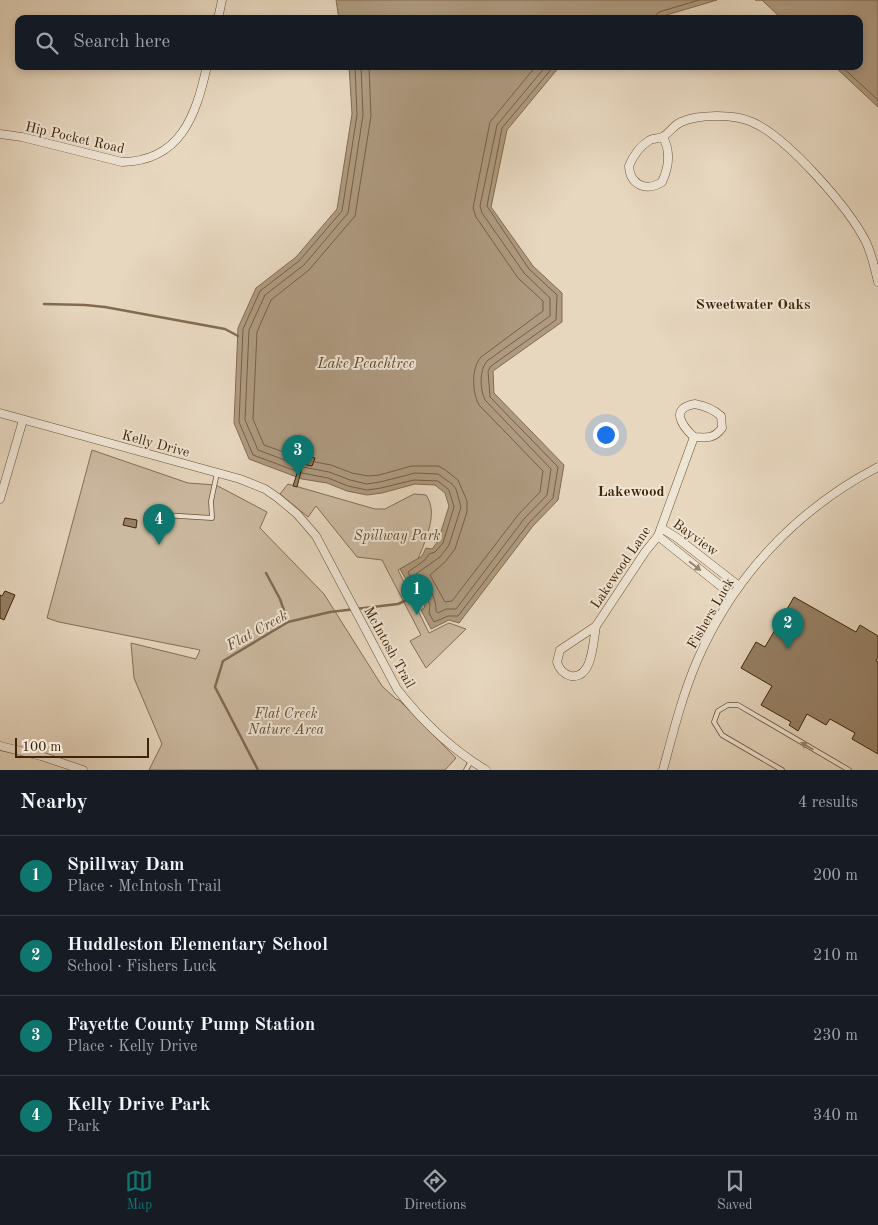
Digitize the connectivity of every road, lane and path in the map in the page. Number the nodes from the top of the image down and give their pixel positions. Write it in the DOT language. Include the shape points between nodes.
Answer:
graph roads {
  1 [pos="222,0"];
  2 [pos="219,15"];
  3 [pos="206,70"];
  4 [pos="0,134"];
  5 [pos="663,137"];
  6 [pos="878,282"];
  7 [pos="0,413"];
  8 [pos="23,420"];
  9 [pos="694,437"];
  10 [pos="878,467"];
  11 [pos="217,473"];
  12 [pos="0,499"];
  13 [pos="147,514"];
  14 [pos="297,514"];
  15 [pos="661,528"];
  16 [pos="658,536"];
  17 [pos="739,586"];
  18 [pos="732,595"];
  19 [pos="596,626"];
  20 [pos="0,746"];
  21 [pos="471,761"];
  22 [pos="83,770"];
  23 [pos="466,770"];
  24 [pos="486,770"];
  25 [pos="662,770"];
  26 [pos="782,770"];
  27 [pos="849,770"];
  1 -- 2 [label="street"];
  3 -- 4 [label="street, Hip Pocket Road" via="195,110 185,129 174,144 150,158 122,162"];
  5 -- 5 [label="street" via="650,139 628,166 637,184 650,188 662,182 669,159"];
  5 -- 6 [label="street" via="682,122 724,116 752,122 776,136 854,222 866,243"];
  7 -- 8 [label="street, Kelly Drive"];
  8 -- 11 [label="street, Kelly Drive"];
  8 -- 12 [label="street"];
  9 -- 9 [label="street" via="707,438 718,433 722,428 721,416 706,406 695,404 685,407 680,412 681,423"];
  9 -- 15 [label="street, Lakewood Lane"];
  10 -- 17 [label="street, Fishers Luck" via="842,487 798,520"];
  11 -- 13 [label="lane" via="211,501 212,518"];
  11 -- 14 [label="street, Kelly Drive" via="265,489"];
  14 -- 21 [label="street, McIntosh Trail" via="316,536 397,689 453,748"];
  15 -- 16 [label="street, Lakewood Lane"];
  15 -- 17 [label="street, Bayview"];
  16 -- 18 [label="street, Bayview, one-way"];
  16 -- 19 [label="street, Lakewood Lane"];
  17 -- 18 [label="street, Fishers Luck"];
  18 -- 25 [label="street, Fishers Luck" via="695,667"];
  19 -- 19 [label="street, Lakewood Lane" via="560,650 557,662 563,673 576,676 586,669"];
  20 -- 22 [label="street"];
  21 -- 23 [label="lane"];
  21 -- 24 [label="street, McIntosh Trail"];
  27 -- 26 [label="lane, one-way" via="738,705 728,705 718,711 714,722 722,735"];
}
